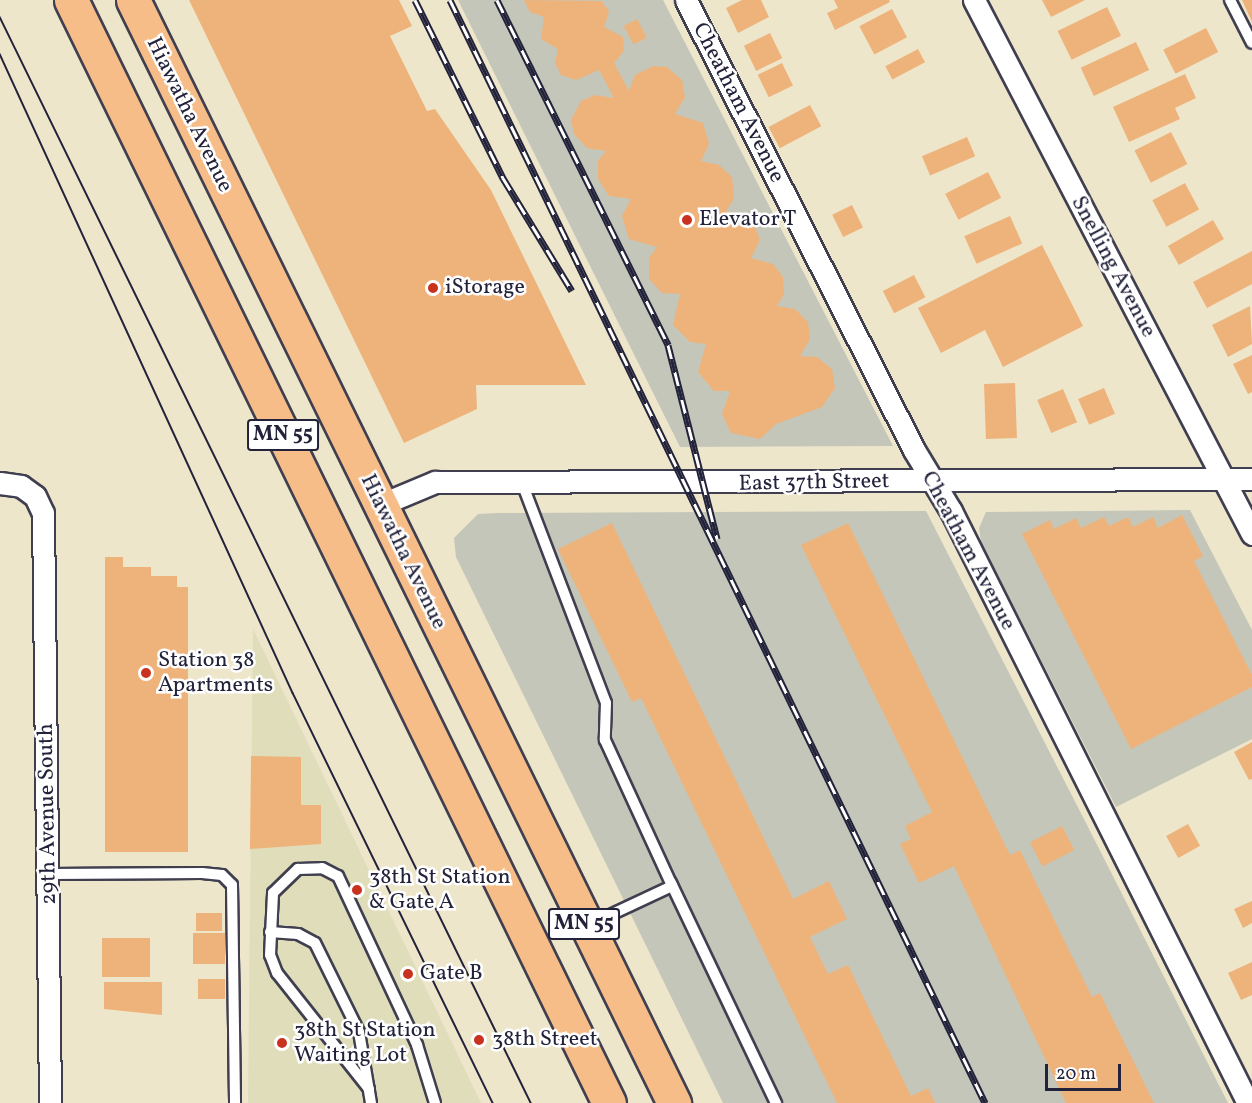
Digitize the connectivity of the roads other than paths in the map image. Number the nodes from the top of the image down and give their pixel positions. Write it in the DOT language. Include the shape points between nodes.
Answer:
graph roads {
  1 [pos="71,0"];
  2 [pos="133,0"];
  3 [pos="686,0"];
  4 [pos="974,0"];
  5 [pos="1230,0"];
  6 [pos="1252,43"];
  7 [pos="1252,479"];
  8 [pos="1224,480"];
  9 [pos="933,482"];
  10 [pos="0,483"];
  11 [pos="522,483"];
  12 [pos="380,505"];
  13 [pos="1252,534"];
  14 [pos="50,874"];
  15 [pos="671,883"];
  16 [pos="585,927"];
  17 [pos="270,932"];
  18 [pos="369,1089"];
  19 [pos="606,1099"];
  20 [pos="50,1103"];
  21 [pos="235,1103"];
  22 [pos="372,1103"];
  23 [pos="435,1103"];
  24 [pos="674,1103"];
  25 [pos="776,1103"];
  26 [pos="1248,1103"];
  1 -- 19 [label="highway, MN 55"];
  2 -- 12 [label="highway, Hiawatha Avenue / MN 55"];
  3 -- 9 [label="street, Cheatham Avenue"];
  4 -- 8 [label="street, Snelling Avenue"];
  5 -- 6 [label="lane"];
  7 -- 8 [label="street, East 37th Street"];
  8 -- 9 [label="street, East 37th Street"];
  8 -- 13 [label="street, Snelling Avenue"];
  9 -- 11 [label="street, East 37th Street"];
  9 -- 26 [label="street, Cheatham Avenue"];
  10 -- 14 [label="street, 29th Avenue South" via="21,486 35,496 44,524"];
  11 -- 12 [label="street, East 37th Street" via="435,482"];
  11 -- 15 [label="lane" via="606,703 605,740"];
  12 -- 16 [label="highway, Hiawatha Avenue / MN 55"];
  14 -- 20 [label="street, 29th Avenue South"];
  14 -- 21 [label="lane" via="202,873 222,875 232,885"];
  15 -- 16 [label="lane"];
  15 -- 25 [label="lane"];
  16 -- 24 [label="highway, Hiawatha Avenue / MN 55"];
  17 -- 18 [label="lane" via="277,973"];
  17 -- 18 [label="lane" via="297,934 315,943 359,1032"];
  17 -- 23 [label="lane" via="273,893 281,881 298,869 322,868 338,876 417,1045"];
  18 -- 22 [label="lane"];
}
